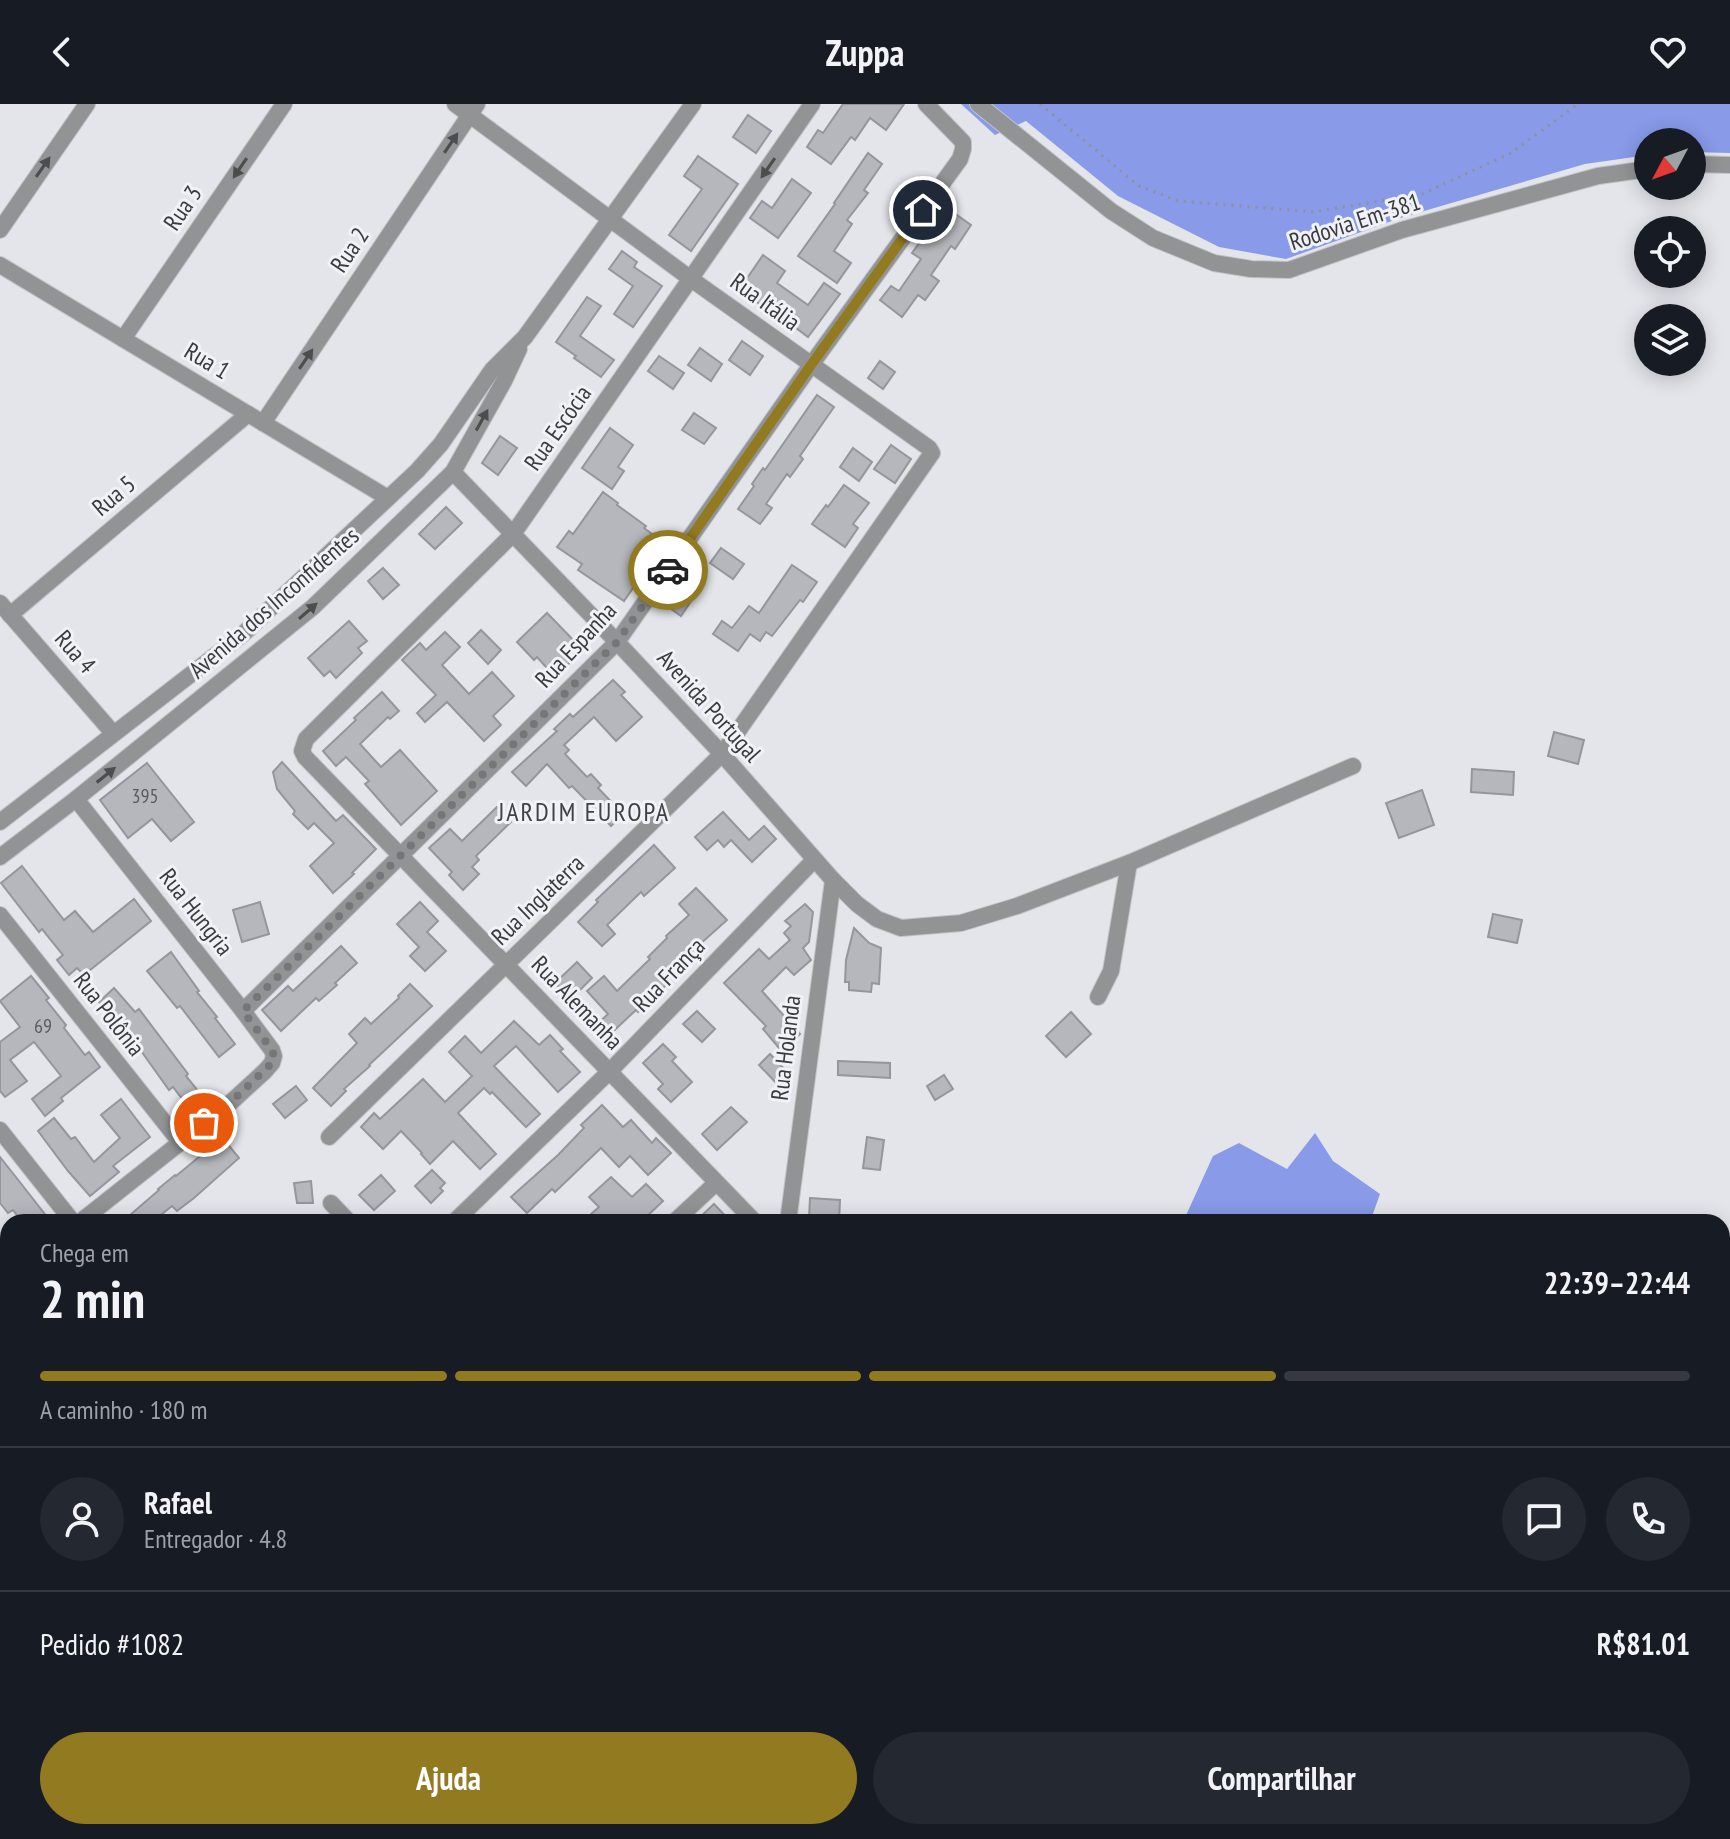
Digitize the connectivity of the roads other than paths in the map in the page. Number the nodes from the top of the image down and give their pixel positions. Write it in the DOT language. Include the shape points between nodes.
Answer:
graph roads {
  1 [pos="87,104"];
  2 [pos="284,104"];
  3 [pos="455,104"];
  4 [pos="693,104"];
  5 [pos="812,104"];
  6 [pos="926,104"];
  7 [pos="978,104"];
  8 [pos="473,109"];
  9 [pos="1706,164"];
  10 [pos="1730,165"];
  11 [pos="1634,171"];
  12 [pos="610,219"];
  13 [pos="0,230"];
  14 [pos="0,265"];
  15 [pos="691,279"];
  16 [pos="525,337"];
  17 [pos="123,339"];
  18 [pos="811,365"];
  19 [pos="248,414"];
  20 [pos="263,423"];
  21 [pos="932,451"];
  22 [pos="453,472"];
  23 [pos="388,498"];
  24 [pos="513,534"];
  25 [pos="5,609"];
  26 [pos="617,642"];
  27 [pos="113,733"];
  28 [pos="303,746"];
  29 [pos="722,754"];
  30 [pos="1353,766"];
  31 [pos="76,799"];
  32 [pos="0,822"];
  33 [pos="401,855"];
  34 [pos="0,857"];
  35 [pos="814,860"];
  36 [pos="1129,863"];
  37 [pos="833,880"];
  38 [pos="0,915"];
  39 [pos="506,964"];
  40 [pos="1098,997"];
  41 [pos="243,1011"];
  42 [pos="609,1072"];
  43 [pos="0,1130"];
  44 [pos="329,1137"];
  45 [pos="180,1142"];
  46 [pos="716,1183"];
  47 [pos="331,1203"];
  48 [pos="67,1214"];
  49 [pos="90,1214"];
  50 [pos="341,1214"];
  51 [pos="462,1214"];
  52 [pos="683,1214"];
  53 [pos="747,1214"];
  54 [pos="789,1214"];
  13 -- 1 [label="street, one-way"];
  2 -- 17 [label="street, Rua 3, one-way"];
  3 -- 8 [label="street, Rua Itália"];
  4 -- 12 [label="street, Avenida dos Inconfidentes"];
  5 -- 15 [label="street, Rua Escócia, one-way"];
  6 -- 18 [label="street, Rua Espanha" via="963,142 960,159"];
  7 -- 11 [label="street, Rodovia Em-381" via="1111,211 1153,238 1214,263 1251,269 1289,270 1417,226"];
  8 -- 12 [label="street, Rua Itália"];
  20 -- 8 [label="street, Rua 2, one-way"];
  9 -- 10 [label="street"];
  12 -- 15 [label="street, Rua Itália"];
  12 -- 16 [label="street, Avenida dos Inconfidentes"];
  14 -- 17 [label="street, Rua 1"];
  15 -- 18 [label="street, Rua Itália"];
  15 -- 24 [label="street, Rua Escócia"];
  22 -- 16 [label="street, Avenida dos Inconfidentes, one-way"];
  16 -- 23 [label="street, Avenida dos Inconfidentes" via="492,370 441,444"];
  17 -- 19 [label="street, Rua 1"];
  18 -- 21 [label="street, Rua Itália"];
  18 -- 26 [label="street, Rua Espanha"];
  19 -- 20 [label="street, Rua 1"];
  19 -- 25 [label="street, Rua 5"];
  20 -- 23 [label="street, Rua 1"];
  21 -- 29 [label="street, Rua Inglaterra"];
  22 -- 24 [label="street, Avenida Portugal"];
  31 -- 22 [label="street, Avenida dos Inconfidentes, one-way" via="313,607"];
  23 -- 27 [label="street, Avenida dos Inconfidentes" via="243,634"];
  24 -- 26 [label="street, Avenida Portugal"];
  24 -- 28 [label="street, Rua Escócia"];
  25 -- 27 [label="street, Rua 4"];
  26 -- 29 [label="street, Avenida Portugal"];
  26 -- 33 [label="street, Rua Espanha"];
  27 -- 32 [label="street, Avenida dos Inconfidentes"];
  28 -- 33 [label="street, Rua Alemanha" via="305,757"];
  29 -- 35 [label="street, Avenida Portugal"];
  29 -- 39 [label="street, Rua Inglaterra"];
  30 -- 36 [label="street"];
  31 -- 34 [label="street, Avenida dos Inconfidentes"];
  31 -- 41 [label="street, Rua Hungria"];
  33 -- 39 [label="street, Rua Alemanha"];
  33 -- 41 [label="street, Rua Espanha"];
  35 -- 37 [label="street, Avenida Portugal"];
  35 -- 42 [label="street, Rua França"];
  36 -- 37 [label="street, Avenida Portugal" via="961,923 901,928 877,919"];
  36 -- 40 [label="street" via="1111,971"];
  37 -- 54 [label="street, Rua Holanda"];
  38 -- 45 [label="street, Rua Polônia"];
  39 -- 42 [label="street, Rua Alemanha"];
  39 -- 44 [label="street, Rua Inglaterra"];
  41 -- 45 [label="street, Rua Hungria" via="272,1050 272,1063"];
  42 -- 46 [label="street, Rua Alemanha"];
  42 -- 51 [label="street, Rua França"];
  43 -- 48 [label="street"];
  45 -- 49 [label="street"];
  46 -- 52 [label="street"];
  46 -- 53 [label="street, Rua Alemanha"];
  47 -- 50 [label="street"];
}
